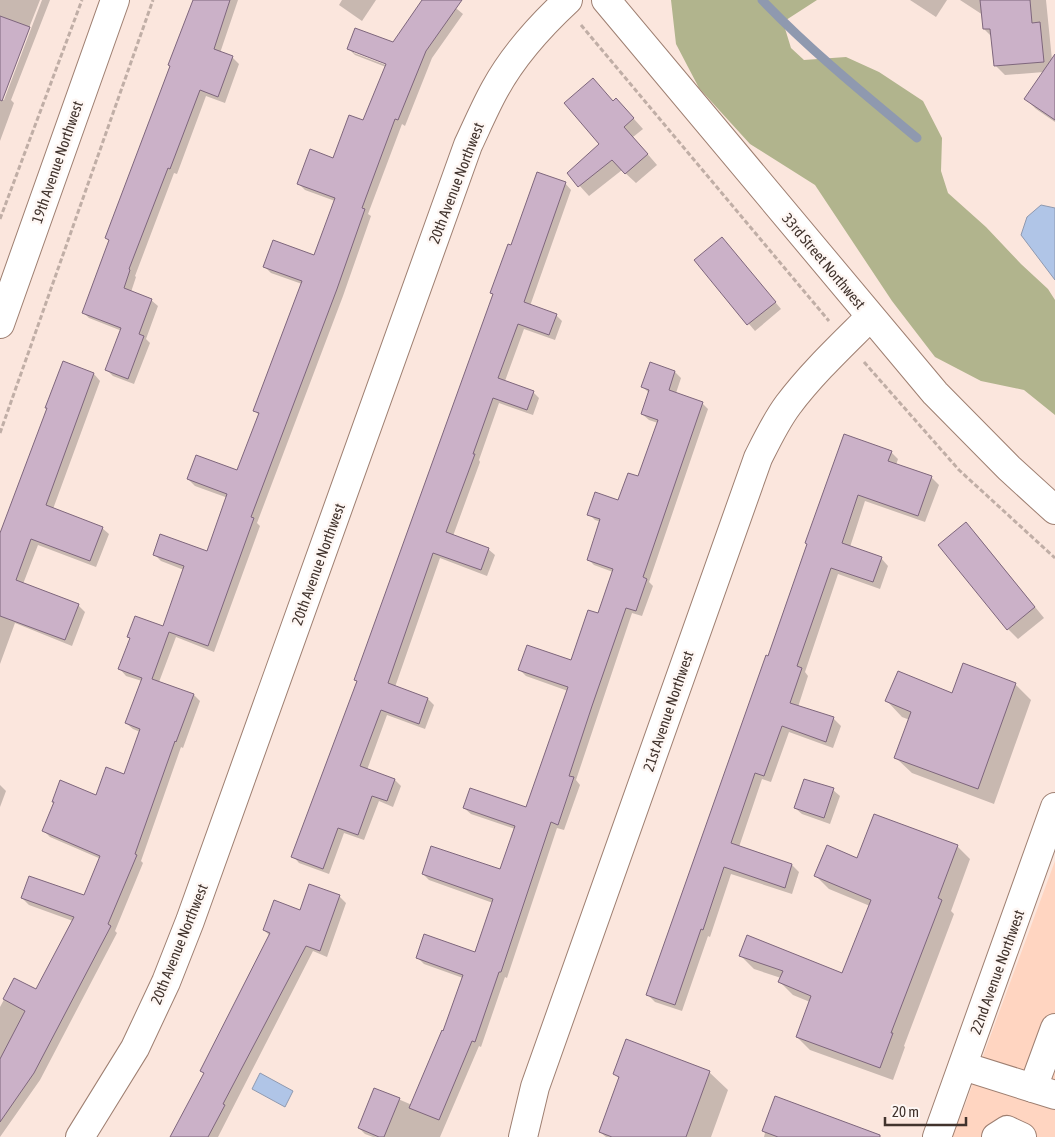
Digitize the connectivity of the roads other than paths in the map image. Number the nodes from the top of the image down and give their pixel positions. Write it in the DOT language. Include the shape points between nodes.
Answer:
graph roads {
  1 [pos="115,0"];
  2 [pos="606,0"];
  3 [pos="566,2"];
  4 [pos="6,291"];
  5 [pos="870,317"];
  6 [pos="0,324"];
  7 [pos="1055,510"];
  8 [pos="1053,821"];
  9 [pos="1055,1028"];
  10 [pos="963,1066"];
  11 [pos="1044,1091"];
  12 [pos="80,1137"];
  13 [pos="523,1137"];
  14 [pos="937,1137"];
  15 [pos="996,1137"];
  16 [pos="1022,1137"];
  1 -- 4 [label="street, 19th Avenue Northwest"];
  2 -- 5 [label="street, 33rd Street Northwest"];
  3 -- 12 [label="street, 20th Avenue Northwest" via="522,49 495,88 468,145 190,922 136,1048"];
  4 -- 6 [label="street, 19th Avenue Northwest"];
  5 -- 7 [label="street, 33rd Street Northwest" via="935,393"];
  5 -- 13 [label="street, 21st Avenue Northwest" via="788,405 758,458 535,1087"];
  8 -- 10 [label="street, 22nd Avenue Northwest"];
  9 -- 11 [label="street"];
  10 -- 11 [label="street"];
  10 -- 14 [label="street, 22nd Avenue Northwest"];
  15 -- 16 [label="street" via="1007,1130"];
}
